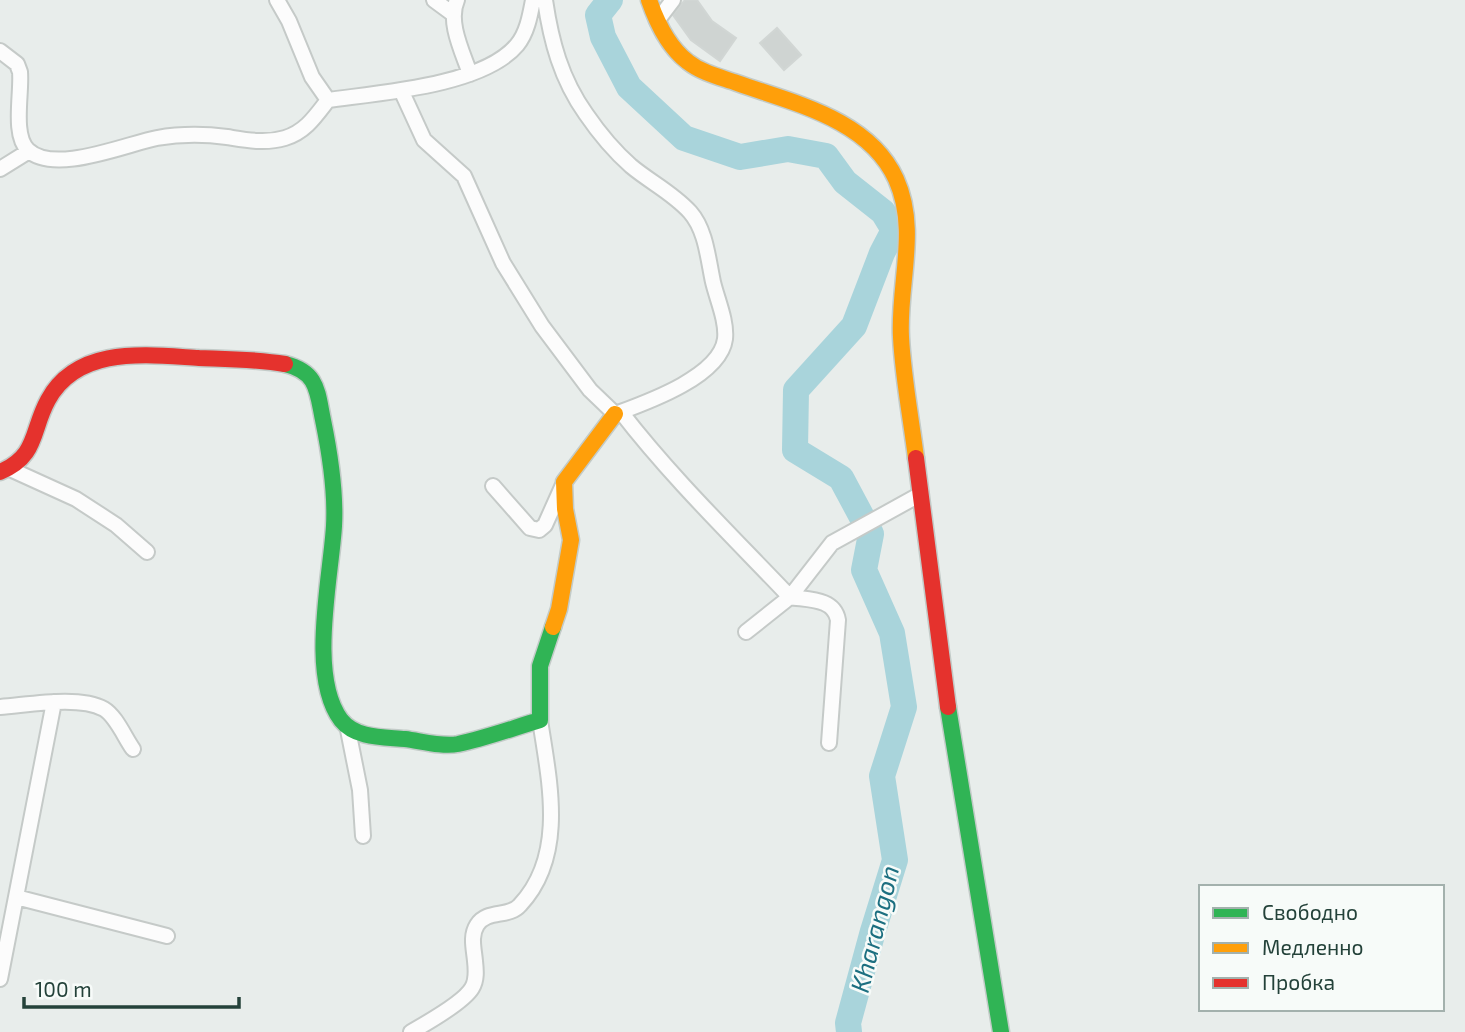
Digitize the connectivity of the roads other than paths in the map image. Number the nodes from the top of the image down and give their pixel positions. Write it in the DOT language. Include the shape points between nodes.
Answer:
graph roads {
  1 [pos="277,0"];
  2 [pos="434,0"];
  3 [pos="533,0"];
  4 [pos="545,0"];
  5 [pos="673,0"];
  6 [pos="455,7"];
  7 [pos="653,11"];
  8 [pos="0,51"];
  9 [pos="470,75"];
  10 [pos="401,90"];
  11 [pos="328,100"];
  12 [pos="29,151"];
  13 [pos="0,169"];
  14 [pos="618,413"];
  15 [pos="5,470"];
  16 [pos="564,482"];
  17 [pos="493,486"];
  18 [pos="921,494"];
  19 [pos="147,552"];
  20 [pos="790,597"];
  21 [pos="746,632"];
  22 [pos="54,702"];
  23 [pos="0,707"];
  24 [pos="540,720"];
  25 [pos="348,730"];
  26 [pos="829,743"];
  27 [pos="133,749"];
  28 [pos="363,836"];
  29 [pos="16,897"];
  30 [pos="167,936"];
  31 [pos="0,979"];
  32 [pos="411,1032"];
  33 [pos="1001,1032"];
  1 -- 11 [label="street" via="312,77"];
  2 -- 6 [label="street"];
  3 -- 9 [label="street" via="518,44 502,60"];
  4 -- 14 [label="street" via="555,53 585,113 613,148 682,204 698,223 725,332 720,352 699,374 679,388"];
  5 -- 7 [label="street"];
  6 -- 9 [label="street"];
  7 -- 18 [label="street" via="670,46 689,63 848,128 871,144 891,169 904,203 908,235 901,337"];
  8 -- 12 [label="street" via="20,72 20,133"];
  9 -- 10 [label="street"];
  10 -- 11 [label="street"];
  10 -- 14 [label="street" via="424,140 464,176 503,263 542,326 590,390"];
  11 -- 12 [label="street" via="307,127 283,139 171,136 59,160"];
  12 -- 13 [label="street"];
  14 -- 16 [label="street"];
  14 -- 20 [label="street"];
  15 -- 19 [label="street" via="76,499 116,524"];
  15 -- 25 [label="street" via="29,453 43,408 63,379 100,359 135,355 230,359 294,365 305,371 316,387 332,480 334,527 323,652 330,695"];
  16 -- 17 [label="street" via="539,530 530,528"];
  16 -- 24 [label="street" via="571,540 559,609 540,666"];
  18 -- 20 [label="street" via="826,548"];
  18 -- 33 [label="street" via="947,698"];
  20 -- 21 [label="street"];
  20 -- 26 [label="street" via="824,602 837,613"];
  22 -- 23 [label="street"];
  22 -- 27 [label="street" via="106,710"];
  22 -- 29 [label="street"];
  24 -- 25 [label="street" via="455,745"];
  24 -- 32 [label="street" via="552,820 538,879 516,909 489,916 476,926 472,989"];
  25 -- 28 [label="street"];
  29 -- 30 [label="street"];
  29 -- 31 [label="street"];
}
